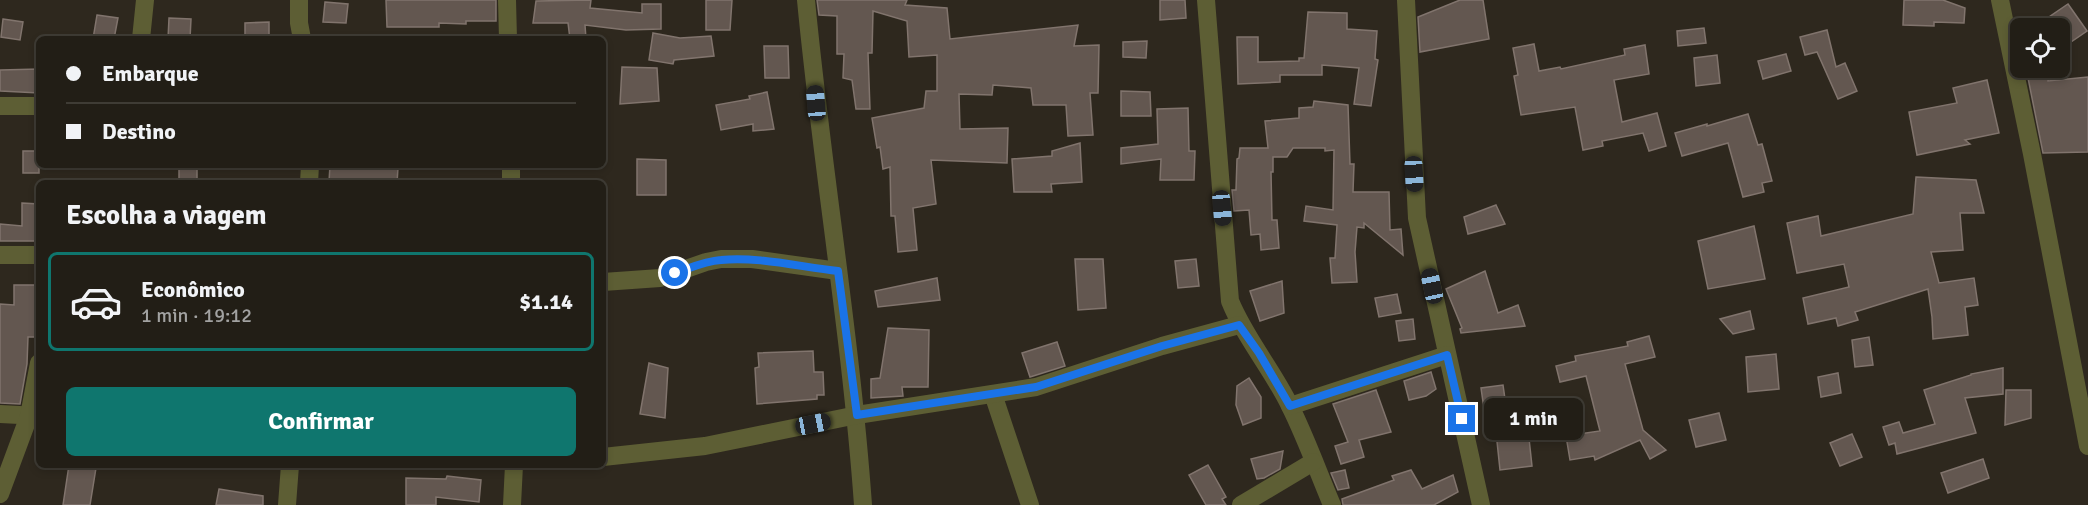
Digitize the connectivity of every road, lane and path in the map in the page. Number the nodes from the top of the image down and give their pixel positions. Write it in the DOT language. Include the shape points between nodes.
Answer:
graph roads {
  1 [pos="145,0"];
  2 [pos="299,0"];
  3 [pos="507,0"];
  4 [pos="806,0"];
  5 [pos="1206,0"];
  6 [pos="1406,0"];
  7 [pos="2000,0"];
  8 [pos="141,36"];
  9 [pos="301,36"];
  10 [pos="508,36"];
  11 [pos="0,106"];
  12 [pos="36,106"];
  13 [pos="0,255"];
  14 [pos="36,255"];
  15 [pos="838,271"];
  16 [pos="606,282"];
  17 [pos="1239,325"];
  18 [pos="1447,355"];
  19 [pos="2080,362"];
  20 [pos="993,394"];
  21 [pos="36,395"];
  22 [pos="1290,406"];
  23 [pos="0,414"];
  24 [pos="857,415"];
  25 [pos="34,416"];
  26 [pos="2088,446"];
  27 [pos="606,457"];
  28 [pos="1313,462"];
  29 [pos="290,468"];
  30 [pos="515,468"];
  31 [pos="0,494"];
  32 [pos="287,505"];
  33 [pos="512,505"];
  34 [pos="863,505"];
  35 [pos="1030,505"];
  36 [pos="1241,505"];
  37 [pos="1332,505"];
  38 [pos="1481,505"];
  1 -- 8 [label="street"];
  2 -- 9 [label="street"];
  3 -- 10 [label="street"];
  4 -- 15 [label="street"];
  5 -- 17 [label="street" via="1230,301"];
  6 -- 18 [label="street" via="1417,218"];
  7 -- 19 [label="street"];
  11 -- 12 [label="street"];
  13 -- 14 [label="street"];
  15 -- 16 [label="street" via="721,260 660,278"];
  15 -- 24 [label="street"];
  17 -- 20 [label="street" via="1036,387"];
  17 -- 22 [label="street"];
  18 -- 22 [label="street"];
  18 -- 38 [label="street"];
  19 -- 26 [label="street"];
  20 -- 24 [label="street"];
  20 -- 35 [label="street"];
  21 -- 25 [label="street"];
  22 -- 28 [label="street"];
  23 -- 25 [label="street"];
  24 -- 27 [label="street" via="705,446"];
  24 -- 34 [label="street"];
  25 -- 31 [label="street"];
  28 -- 36 [label="street"];
  28 -- 37 [label="street"];
  29 -- 32 [label="street"];
  30 -- 33 [label="street"];
}
